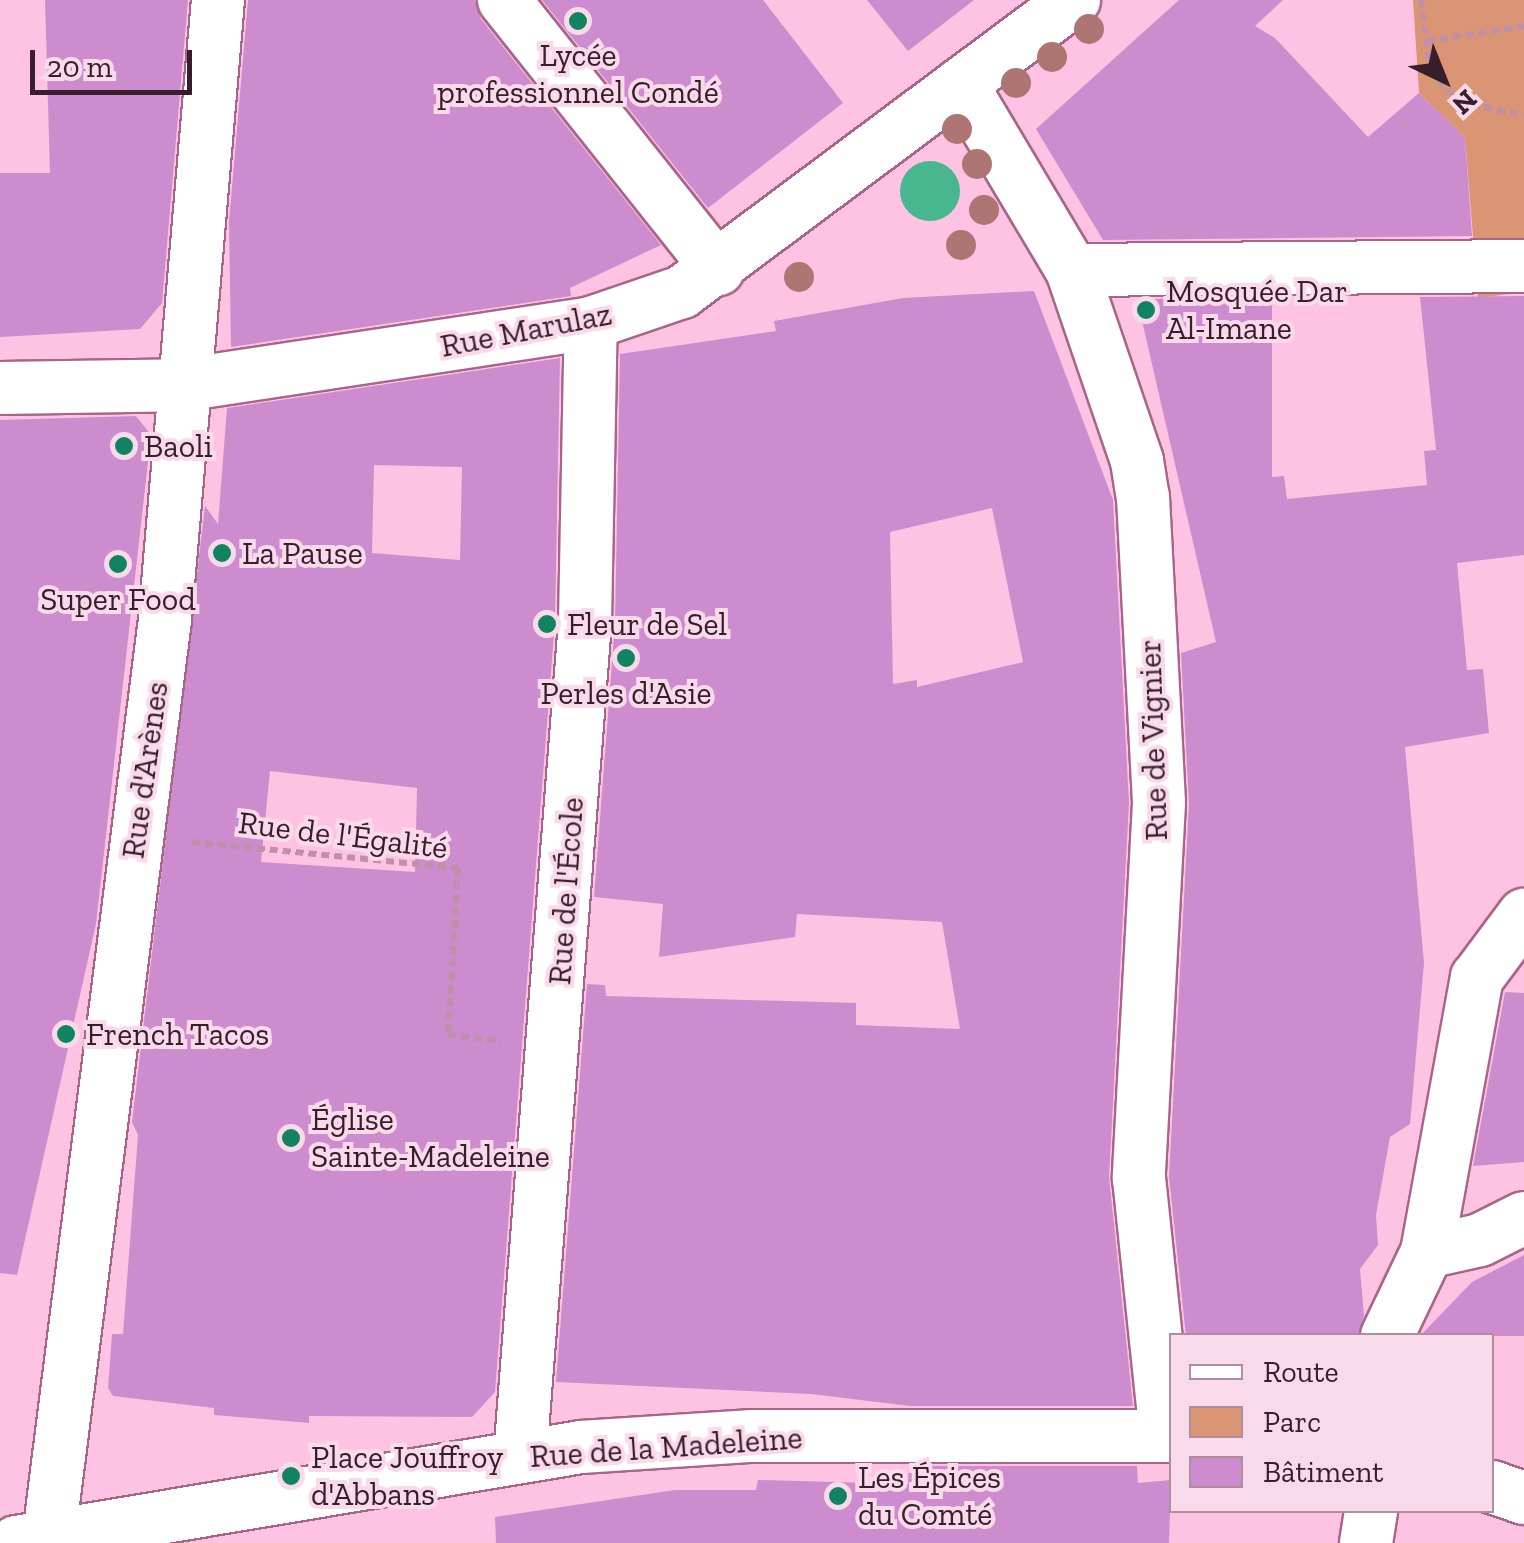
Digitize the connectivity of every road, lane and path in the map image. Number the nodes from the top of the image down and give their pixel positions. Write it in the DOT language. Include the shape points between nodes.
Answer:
graph roads {
  1 [pos="218,0"];
  2 [pos="504,0"];
  3 [pos="1074,0"];
  4 [pos="1420,0"];
  5 [pos="1524,26"];
  6 [pos="1426,42"];
  7 [pos="961,84"];
  8 [pos="1524,115"];
  9 [pos="1524,266"];
  10 [pos="718,269"];
  11 [pos="1072,270"];
  12 [pos="591,323"];
  13 [pos="182,385"];
  14 [pos="0,388"];
  15 [pos="205,844"];
  16 [pos="1524,915"];
  17 [pos="555,1048"];
  18 [pos="1524,1218"];
  19 [pos="1427,1252"];
  20 [pos="1388,1333"];
  21 [pos="1169,1436"];
  22 [pos="520,1458"];
  23 [pos="1494,1489"];
  24 [pos="1524,1498"];
  25 [pos="1370,1513"];
  26 [pos="36,1541"];
  27 [pos="1366,1543"];
  1 -- 13 [label="street, Rue d'Arènes"];
  2 -- 10 [label="street"];
  3 -- 7 [label="street, Rue Marulaz"];
  4 -- 6 [label="path"];
  5 -- 6 [label="path"];
  6 -- 8 [label="path" via="1430,71 1460,102"];
  7 -- 10 [label="street, Rue Marulaz"];
  7 -- 11 [label="street, Rue de Vignier"];
  9 -- 11 [label="street"];
  10 -- 12 [label="street, Rue Marulaz" via="682,292"];
  11 -- 21 [label="street, Rue de Vignier" via="1137,461 1143,497 1160,804 1139,1178"];
  12 -- 13 [label="street, Rue Marulaz"];
  12 -- 17 [label="street, Rue de l'École" via="585,622"];
  13 -- 14 [label="street, Rue Marulaz"];
  13 -- 26 [label="street, Rue d'Arènes" via="165,619"];
  15 -- 17 [label="path, Rue de l'Égalité" via="458,868 448,1035"];
  16 -- 19 [label="street" via="1476,978"];
  17 -- 22 [label="street, Rue de l'École"];
  18 -- 19 [label="street" via="1480,1240"];
  19 -- 20 [label="street"];
  21 -- 22 [label="street, Rue de la Madeleine" via="753,1436"];
  22 -- 26 [label="street, Rue de la Madeleine"];
  23 -- 24 [label="street"];
  25 -- 27 [label="street"];
}
